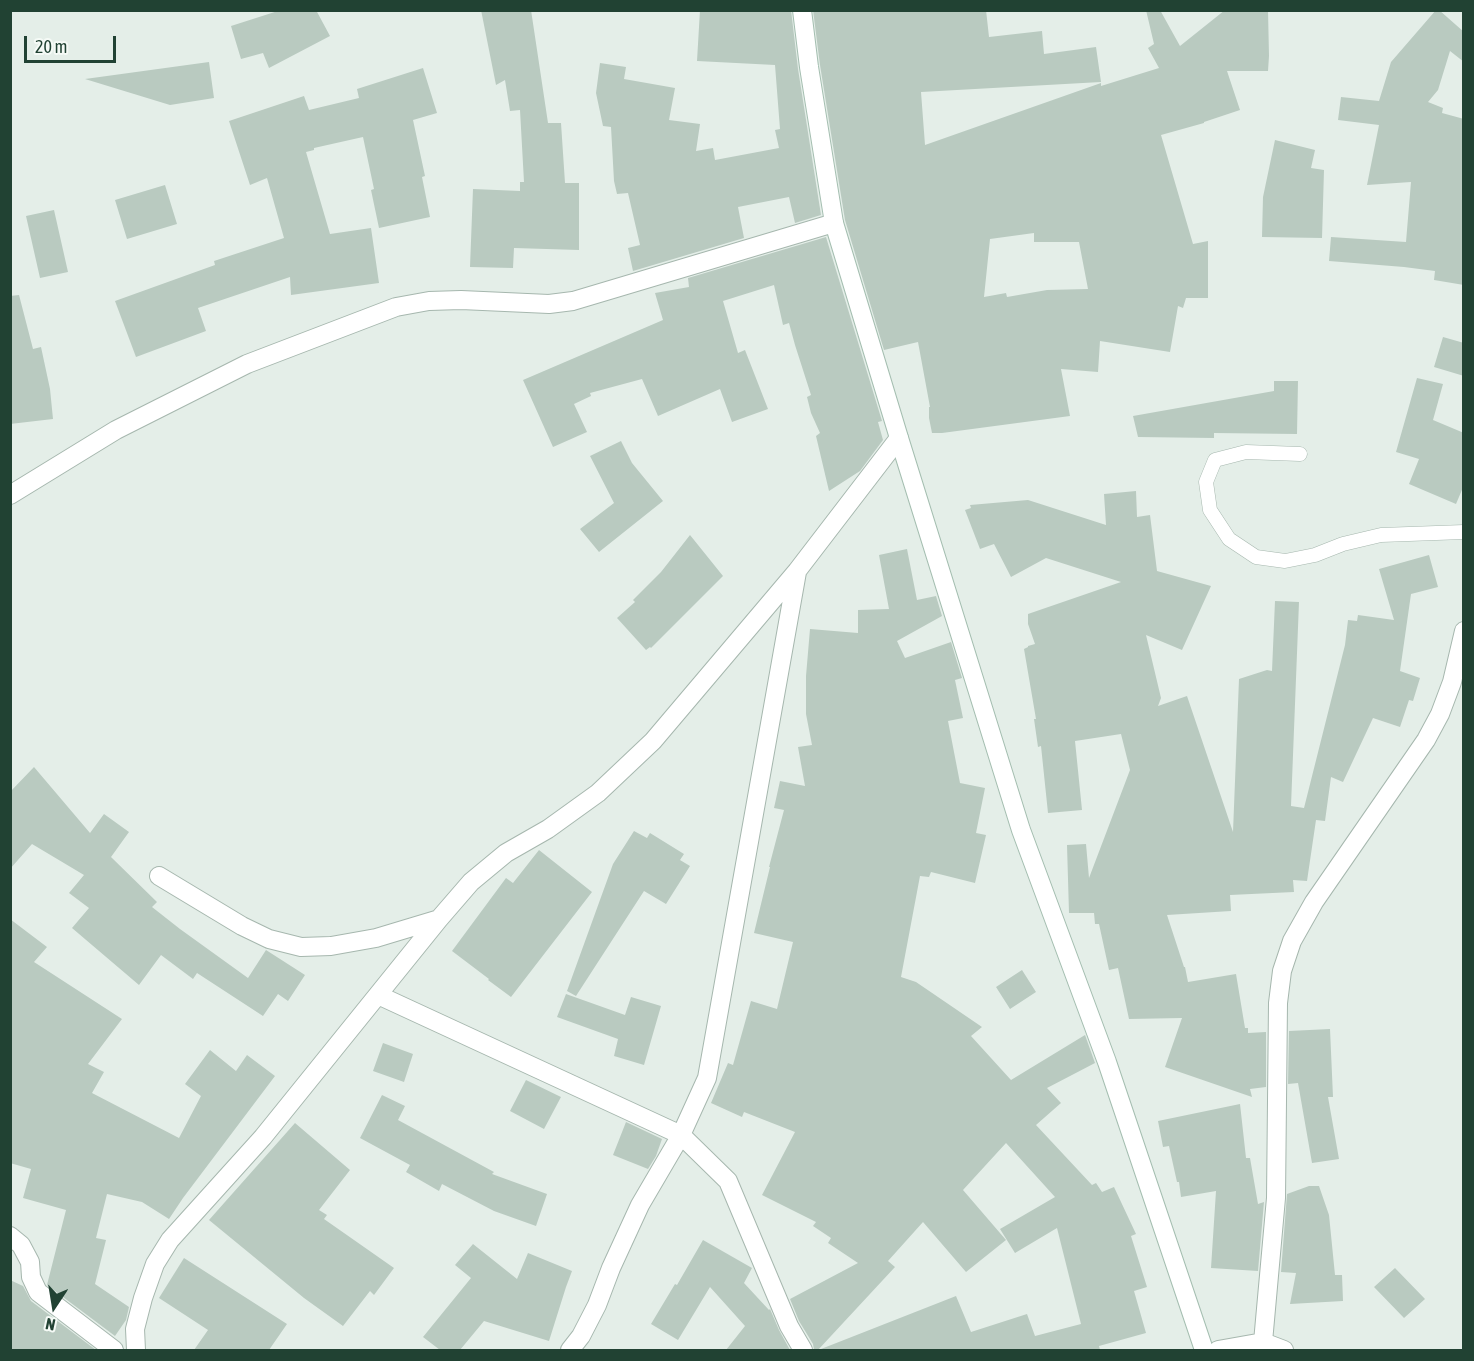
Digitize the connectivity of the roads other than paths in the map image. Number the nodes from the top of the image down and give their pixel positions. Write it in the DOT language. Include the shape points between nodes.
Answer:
graph roads {
  1 [pos="802,10"];
  2 [pos="834,223"];
  3 [pos="899,438"];
  4 [pos="1300,454"];
  5 [pos="10,495"];
  6 [pos="1464,532"];
  7 [pos="797,571"];
  8 [pos="1464,631"];
  9 [pos="159,876"];
  10 [pos="439,919"];
  11 [pos="378,996"];
  12 [pos="681,1135"];
  13 [pos="10,1236"];
  14 [pos="1263,1342"];
  15 [pos="114,1350"];
  16 [pos="136,1350"];
  17 [pos="570,1350"];
  18 [pos="803,1350"];
  19 [pos="1204,1350"];
  20 [pos="1218,1350"];
  21 [pos="1284,1350"];
  1 -- 2 [label="street"];
  2 -- 3 [label="street"];
  2 -- 5 [label="street" via="573,301 429,301 396,307 247,364 116,430"];
  3 -- 7 [label="street"];
  3 -- 19 [label="street" via="1021,830 1107,1062"];
  4 -- 6 [label="lane" via="1246,452 1215,460 1206,482 1210,510 1229,538 1256,557 1285,561 1381,535"];
  7 -- 10 [label="street" via="653,741 598,793 506,853 471,882"];
  7 -- 12 [label="street" via="707,1078"];
  8 -- 14 [label="street" via="1440,714 1314,902 1292,941 1282,971 1278,1003 1276,1198"];
  9 -- 10 [label="street" via="242,926 269,939 301,947 376,938"];
  10 -- 11 [label="street"];
  11 -- 12 [label="street"];
  11 -- 16 [label="street" via="263,1137 170,1240 155,1264 143,1298 135,1329"];
  12 -- 17 [label="street" via="640,1205 597,1305"];
  12 -- 18 [label="street" via="728,1181 789,1326"];
  13 -- 15 [label="street" via="21,1245 30,1262 38,1292"];
  14 -- 20 [label="street"];
  14 -- 21 [label="street"];
}
